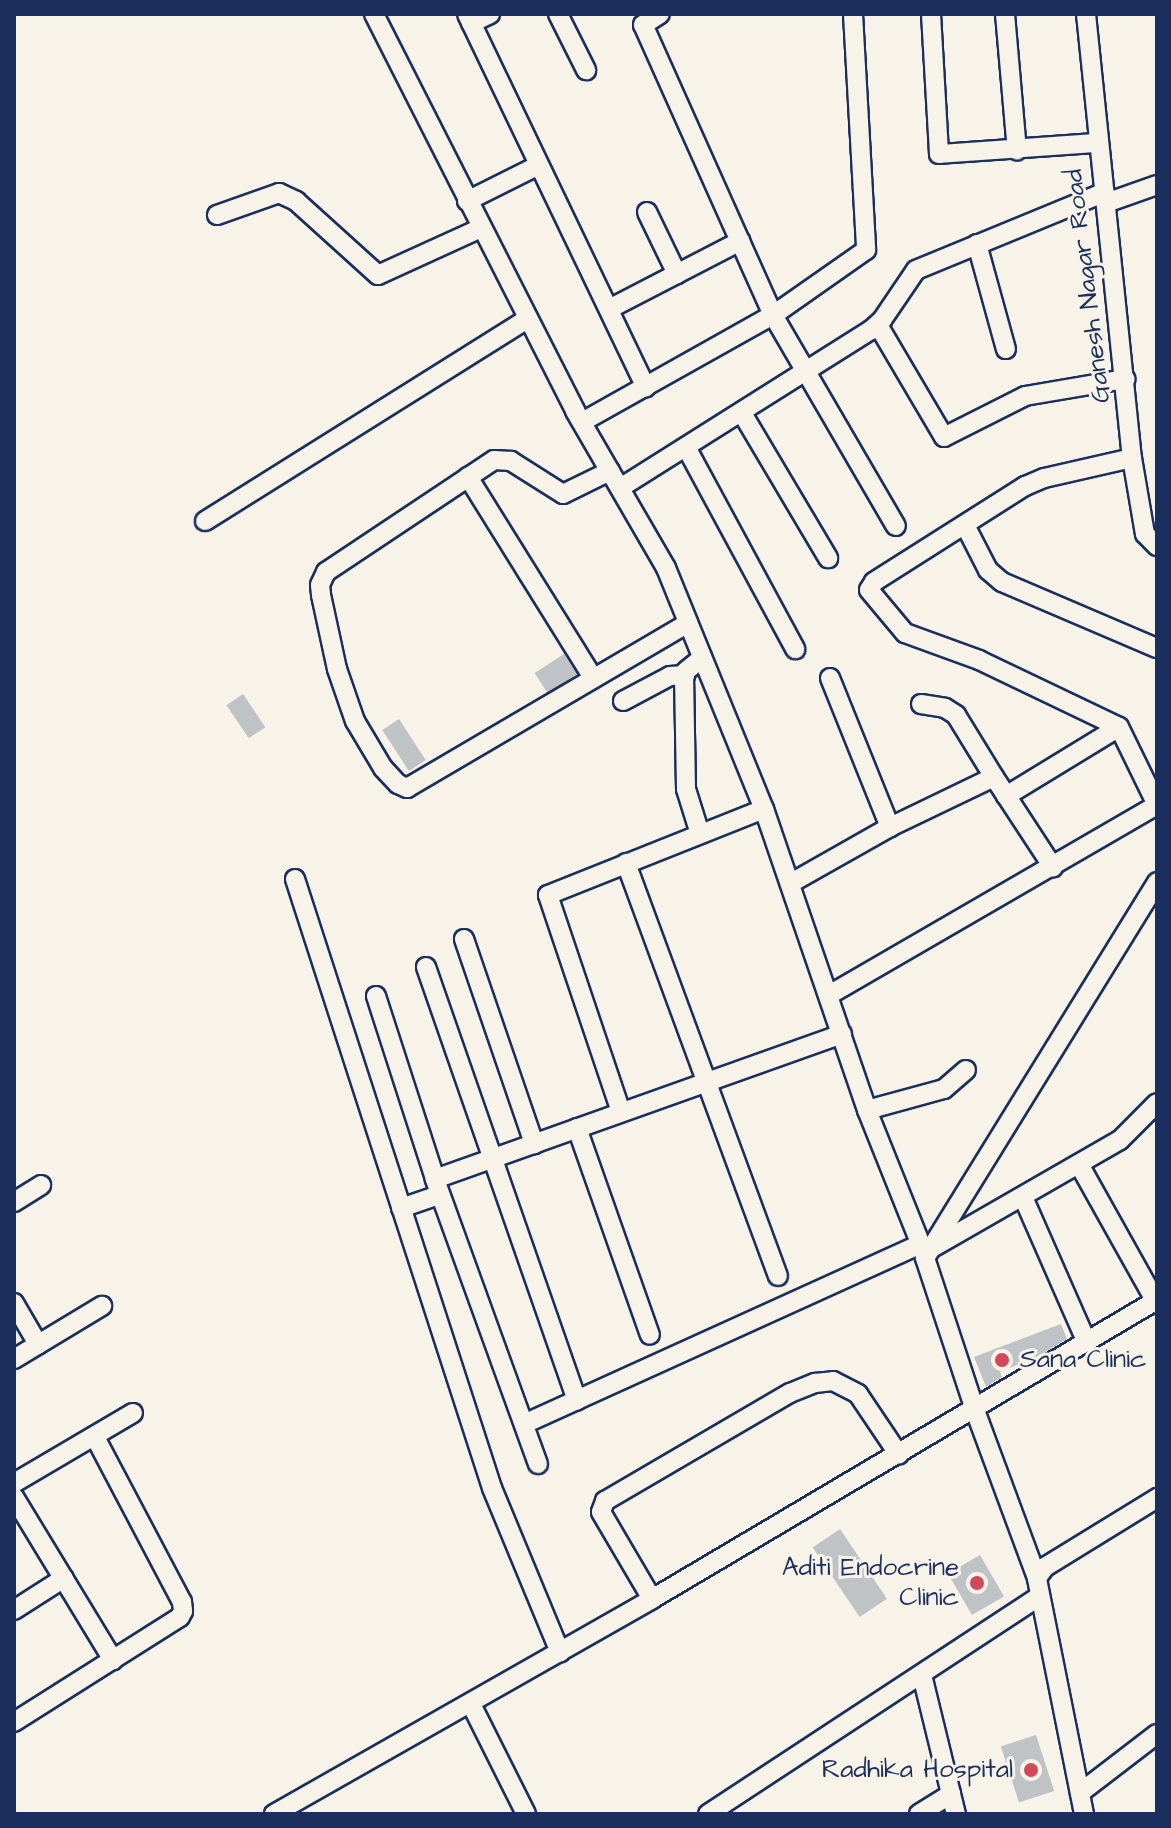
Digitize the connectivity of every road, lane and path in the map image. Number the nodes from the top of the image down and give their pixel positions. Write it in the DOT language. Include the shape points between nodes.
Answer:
graph roads {
  1 [pos="374,14"];
  2 [pos="490,14"];
  3 [pos="558,14"];
  4 [pos="660,14"];
  5 [pos="853,14"];
  6 [pos="931,14"];
  7 [pos="1005,14"];
  8 [pos="1086,14"];
  9 [pos="469,19"];
  10 [pos="640,20"];
  11 [pos="586,70"];
  12 [pos="1097,143"];
  13 [pos="1017,150"];
  14 [pos="539,165"];
  15 [pos="1157,185"];
  16 [pos="1105,198"];
  17 [pos="467,201"];
  18 [pos="647,212"];
  19 [pos="217,215"];
  20 [pos="481,228"];
  21 [pos="740,241"];
  22 [pos="977,244"];
  23 [pos="677,274"];
  24 [pos="609,309"];
  25 [pos="773,315"];
  26 [pos="528,318"];
  27 [pos="878,325"];
  28 [pos="1006,349"];
  29 [pos="807,373"];
  30 [pos="1126,379"];
  31 [pos="646,387"];
  32 [pos="742,413"];
  33 [pos="582,422"];
  34 [pos="686,447"];
  35 [pos="1132,458"];
  36 [pos="610,471"];
  37 [pos="468,477"];
  38 [pos="620,488"];
  39 [pos="205,521"];
  40 [pos="965,525"];
  41 [pos="896,526"];
  42 [pos="1157,546"];
  43 [pos="828,558"];
  44 [pos="688,623"];
  45 [pos="1157,648"];
  46 [pos="795,649"];
  47 [pos="702,658"];
  48 [pos="685,675"];
  49 [pos="593,678"];
  50 [pos="830,678"];
  51 [pos="623,701"];
  52 [pos="921,704"];
  53 [pos="1119,727"];
  54 [pos="994,777"];
  55 [pos="1006,796"];
  56 [pos="1157,805"];
  57 [pos="764,809"];
  58 [pos="890,827"];
  59 [pos="700,834"];
  60 [pos="626,863"];
  61 [pos="1053,867"];
  62 [pos="295,879"];
  63 [pos="791,883"];
  64 [pos="1154,892"];
  65 [pos="464,939"];
  66 [pos="426,967"];
  67 [pos="829,995"];
  68 [pos="376,996"];
  69 [pos="842,1034"];
  70 [pos="966,1070"];
  71 [pos="708,1081"];
  72 [pos="1157,1103"];
  73 [pos="867,1110"];
  74 [pos="621,1112"];
  75 [pos="577,1128"];
  76 [pos="534,1144"];
  77 [pos="493,1159"];
  78 [pos="1080,1166"];
  79 [pos="41,1185"];
  80 [pos="437,1187"];
  81 [pos="1023,1197"];
  82 [pos="14,1202"];
  83 [pos="401,1208"];
  84 [pos="925,1249"];
  85 [pos="778,1276"];
  86 [pos="14,1303"];
  87 [pos="1156,1303"];
  88 [pos="102,1306"];
  89 [pos="650,1335"];
  90 [pos="1087,1343"];
  91 [pos="38,1344"];
  92 [pos="14,1359"];
  93 [pos="577,1400"];
  94 [pos="975,1410"];
  95 [pos="133,1413"];
  96 [pos="524,1424"];
  97 [pos="95,1437"];
  98 [pos="899,1455"];
  99 [pos="538,1464"];
  100 [pos="14,1483"];
  101 [pos="14,1497"];
  102 [pos="1157,1498"];
  103 [pos="64,1578"];
  104 [pos="1038,1587"];
  105 [pos="652,1599"];
  106 [pos="14,1610"];
  107 [pos="560,1652"];
  108 [pos="113,1660"];
  109 [pos="922,1675"];
  110 [pos="471,1704"];
  111 [pos="14,1722"];
  112 [pos="1157,1734"];
  113 [pos="1080,1793"];
  114 [pos="951,1794"];
  115 [pos="275,1814"];
  116 [pos="526,1814"];
  117 [pos="708,1814"];
  118 [pos="919,1814"];
  119 [pos="956,1814"];
  120 [pos="1084,1814"];
  1 -- 17 [label="street"];
  2 -- 9 [label="street"];
  3 -- 11 [label="street"];
  4 -- 10 [label="street"];
  5 -- 25 [label="street" via="866,250"];
  6 -- 13 [label="street" via="936,151 947,156"];
  7 -- 13 [label="street"];
  8 -- 12 [label="street, Ganesh Nagar Road"];
  9 -- 14 [label="street"];
  10 -- 21 [label="street"];
  12 -- 13 [label="street"];
  12 -- 16 [label="street, Ganesh Nagar Road"];
  14 -- 17 [label="street"];
  14 -- 24 [label="street"];
  15 -- 16 [label="street"];
  16 -- 22 [label="street"];
  16 -- 30 [label="street, Ganesh Nagar Road"];
  17 -- 20 [label="street"];
  18 -- 23 [label="street"];
  19 -- 20 [label="street" via="279,193 296,201 378,275"];
  20 -- 26 [label="street"];
  21 -- 23 [label="street"];
  21 -- 25 [label="street"];
  22 -- 27 [label="street" via="916,270"];
  22 -- 28 [label="street"];
  23 -- 24 [label="street"];
  24 -- 31 [label="street"];
  25 -- 29 [label="street"];
  25 -- 31 [label="street"];
  26 -- 33 [label="street"];
  26 -- 39 [label="street"];
  27 -- 29 [label="street"];
  27 -- 30 [label="street" via="944,437 1025,396"];
  29 -- 32 [label="street"];
  29 -- 41 [label="street"];
  30 -- 35 [label="street, Ganesh Nagar Road"];
  31 -- 33 [label="street"];
  32 -- 34 [label="street"];
  32 -- 43 [label="street"];
  33 -- 36 [label="street"];
  34 -- 38 [label="street"];
  34 -- 46 [label="street"];
  35 -- 40 [label="street" via="1044,478"];
  35 -- 42 [label="street, Ganesh Nagar Road" via="1145,534"];
  36 -- 37 [label="street" via="563,494 505,459"];
  36 -- 38 [label="street"];
  37 -- 49 [label="street"];
  37 -- 49 [label="street" via="326,572 320,585 344,690 355,721 383,768 407,788"];
  38 -- 44 [label="street" via="666,568"];
  40 -- 45 [label="street" via="988,570 1002,582"];
  40 -- 53 [label="street" via="874,582 870,593 905,633 979,660"];
  44 -- 47 [label="street"];
  44 -- 49 [label="street"];
  47 -- 48 [label="street"];
  47 -- 57 [label="street"];
  48 -- 51 [label="street" via="670,676"];
  48 -- 59 [label="street" via="686,789"];
  50 -- 58 [label="street"];
  52 -- 54 [label="street" via="956,715"];
  53 -- 55 [label="street"];
  53 -- 56 [label="street"];
  54 -- 55 [label="street"];
  54 -- 58 [label="street"];
  55 -- 61 [label="street"];
  56 -- 61 [label="street"];
  57 -- 59 [label="street"];
  57 -- 63 [label="street"];
  58 -- 63 [label="street"];
  59 -- 60 [label="street"];
  60 -- 71 [label="street"];
  60 -- 74 [label="street" via="547,898"];
  61 -- 67 [label="street"];
  62 -- 83 [label="street"];
  63 -- 67 [label="street"];
  64 -- 84 [label="street"];
  65 -- 76 [label="street"];
  66 -- 77 [label="street"];
  67 -- 69 [label="street"];
  68 -- 80 [label="street"];
  69 -- 71 [label="street"];
  69 -- 73 [label="street"];
  70 -- 73 [label="street" via="944,1089"];
  71 -- 74 [label="street"];
  71 -- 85 [label="street"];
  72 -- 78 [label="street" via="1120,1140"];
  73 -- 84 [label="street"];
  74 -- 75 [label="street"];
  75 -- 76 [label="street"];
  75 -- 89 [label="street"];
  76 -- 77 [label="street"];
  77 -- 80 [label="street"];
  77 -- 93 [label="street"];
  78 -- 81 [label="street"];
  78 -- 87 [label="street"];
  79 -- 82 [label="street"];
  80 -- 83 [label="street"];
  80 -- 96 [label="street"];
  81 -- 84 [label="street"];
  81 -- 90 [label="street"];
  83 -- 107 [label="street" via="492,1488"];
  84 -- 93 [label="street"];
  84 -- 94 [label="street"];
  86 -- 91 [label="street"];
  87 -- 90 [label="street"];
  88 -- 91 [label="street"];
  90 -- 94 [label="street"];
  91 -- 92 [label="street"];
  93 -- 96 [label="street"];
  94 -- 98 [label="street"];
  94 -- 104 [label="street"];
  95 -- 97 [label="street"];
  96 -- 99 [label="street"];
  97 -- 100 [label="street"];
  97 -- 108 [label="street" via="184,1607 180,1617"];
  98 -- 105 [label="street"];
  98 -- 105 [label="street" via="858,1394 833,1381 790,1393 605,1501 601,1512"];
  101 -- 103 [label="street"];
  102 -- 104 [label="street" via="1045,1567"];
  103 -- 106 [label="street"];
  103 -- 108 [label="street"];
  104 -- 109 [label="street"];
  104 -- 113 [label="street"];
  105 -- 107 [label="street"];
  107 -- 110 [label="street"];
  108 -- 111 [label="street"];
  109 -- 114 [label="street"];
  109 -- 117 [label="street"];
  110 -- 115 [label="street"];
  110 -- 116 [label="street"];
  112 -- 113 [label="street"];
  113 -- 120 [label="street"];
  114 -- 118 [label="street"];
  114 -- 119 [label="street"];
}
